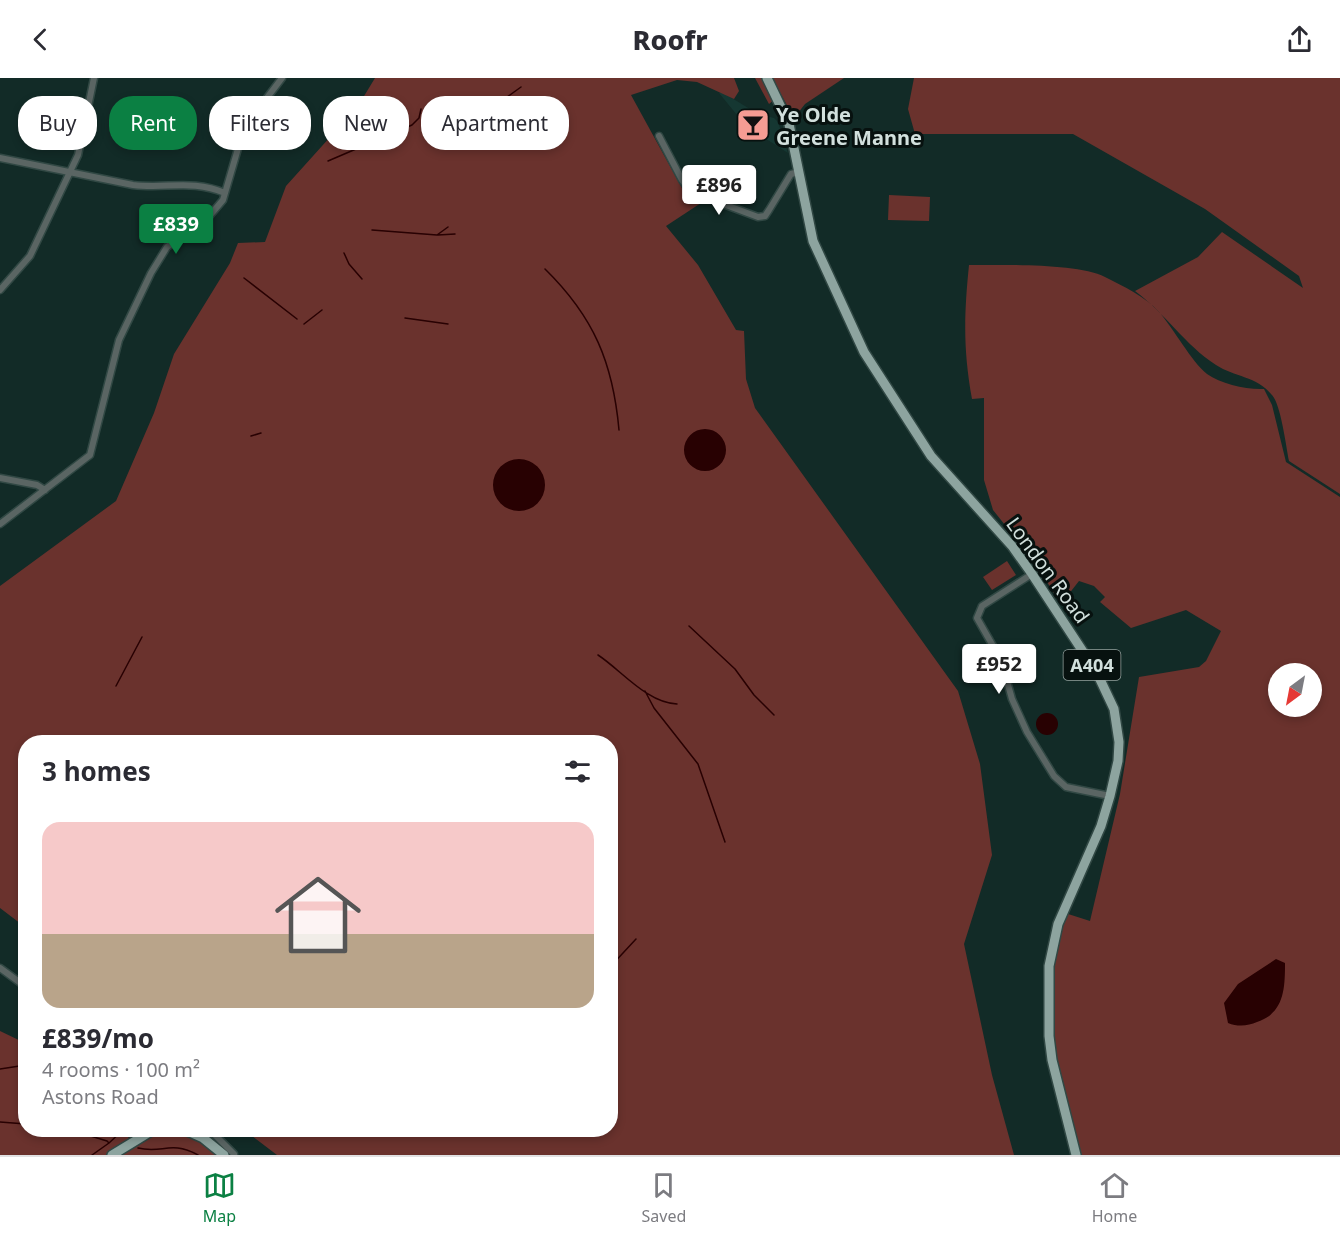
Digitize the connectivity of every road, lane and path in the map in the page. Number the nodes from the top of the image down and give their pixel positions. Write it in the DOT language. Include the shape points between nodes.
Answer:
graph roads {
  1 [pos="94,78"];
  2 [pos="282,78"];
  3 [pos="768,78"];
  4 [pos="659,136"];
  5 [pos="0,158"];
  6 [pos="70,172"];
  7 [pos="799,172"];
  8 [pos="225,193"];
  9 [pos="0,290"];
  10 [pos="0,478"];
  11 [pos="45,490"];
  12 [pos="0,524"];
  13 [pos="1032,574"];
  14 [pos="1110,796"];
  15 [pos="0,968"];
  16 [pos="18,981"];
  17 [pos="142,1137"];
  18 [pos="198,1137"];
  19 [pos="216,1137"];
  20 [pos="229,1154"];
  21 [pos="112,1155"];
  22 [pos="1076,1155"];
  1 -- 6 [label="street" via="85,132"];
  2 -- 8 [label="street" via="244,128"];
  3 -- 7 [label="main road, London Road / A404" via="785,112"];
  4 -- 7 [label="street" via="691,192 758,217 765,216 789,175"];
  5 -- 6 [label="street"];
  6 -- 8 [label="street" via="149,187 202,185"];
  6 -- 9 [label="street" via="30,256"];
  7 -- 13 [label="main road, London Road / A404" via="813,241 864,352 932,456"];
  8 -- 11 [label="street" via="213,213 167,247 155,266 119,340 93,450"];
  10 -- 11 [label="street" via="37,484"];
  11 -- 12 [label="street"];
  13 -- 14 [label="main road, London Road / A404" via="1111,699 1119,742"];
  13 -- 14 [label="street" via="982,606 977,618 1001,660 1023,724 1054,776 1066,787"];
  14 -- 22 [label="main road, London Road / A404" via="1058,924 1049,966 1052,1060"];
  15 -- 16 [label="street"];
  17 -- 21 [label="main road"];
  18 -- 20 [label="main road"];
  19 -- 20 [label="street"];
}
